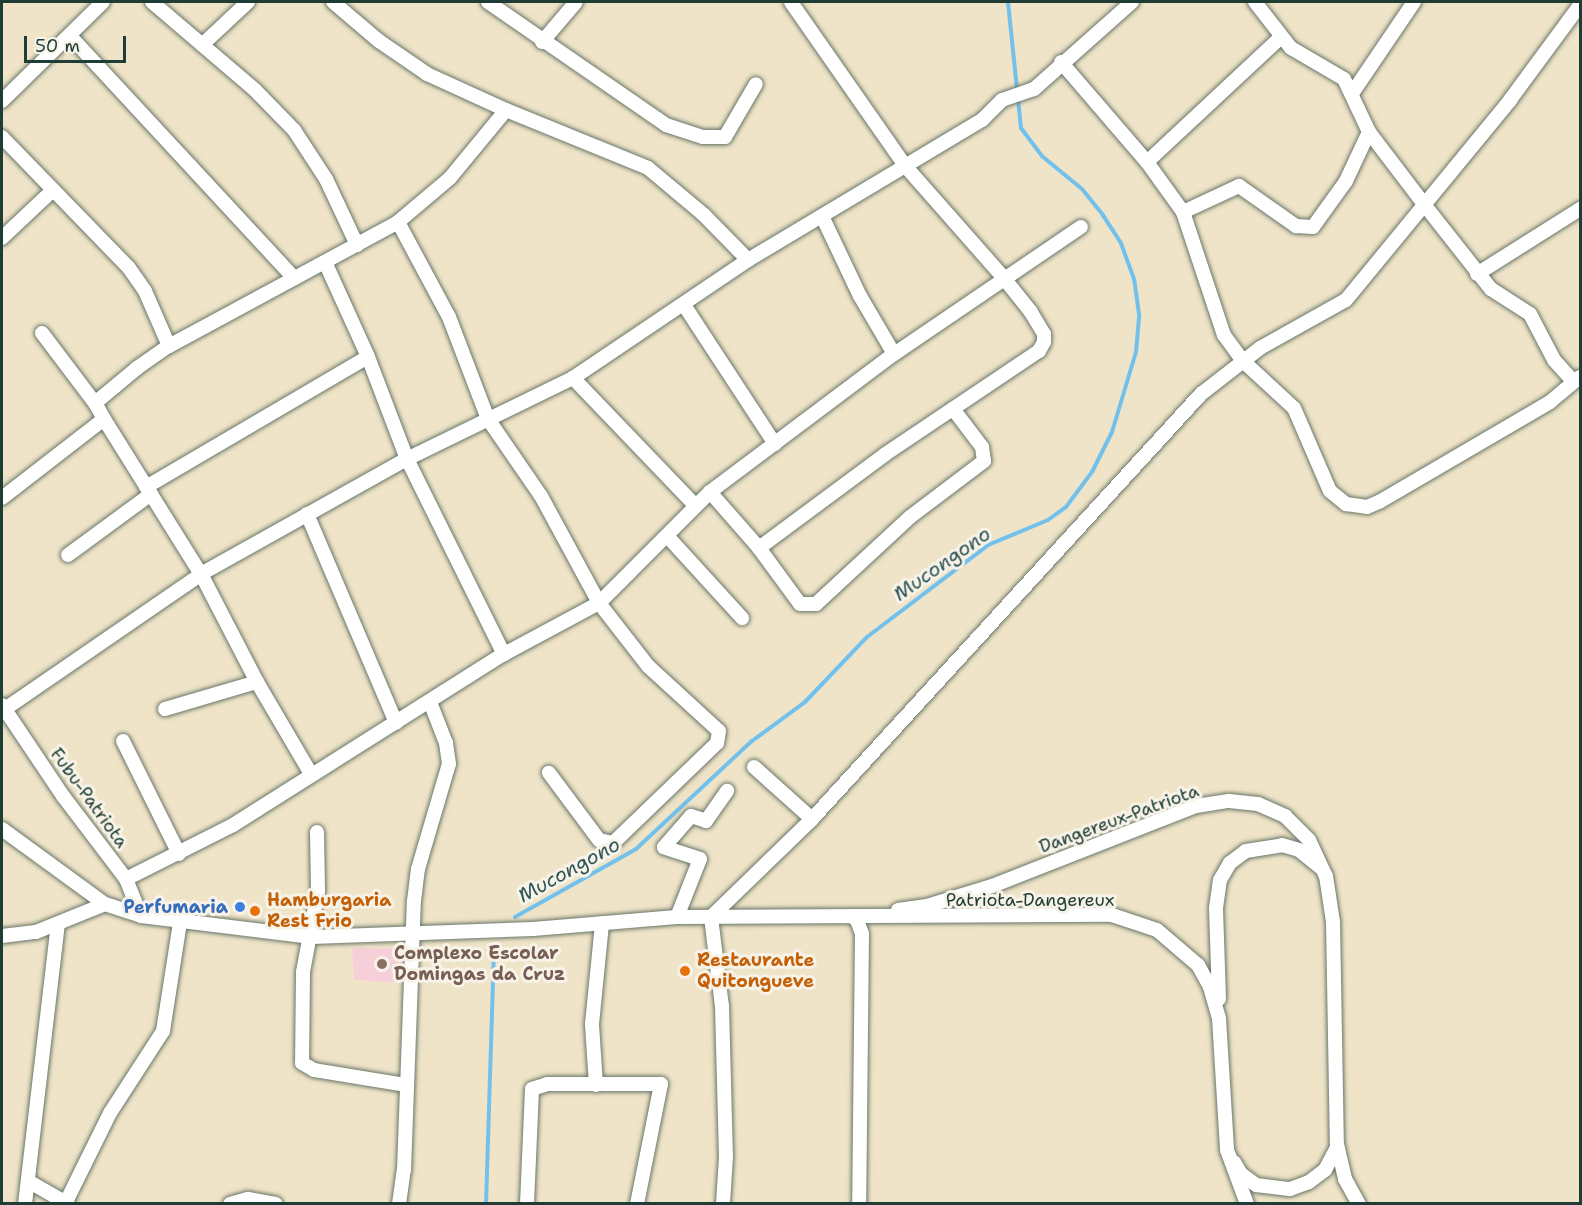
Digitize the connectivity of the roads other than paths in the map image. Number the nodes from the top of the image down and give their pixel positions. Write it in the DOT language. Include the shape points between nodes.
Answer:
graph roads {
  1 [pos="103,2"];
  2 [pos="152,2"];
  3 [pos="248,2"];
  4 [pos="333,2"];
  5 [pos="488,2"];
  6 [pos="576,2"];
  7 [pos="794,2"];
  8 [pos="1132,2"];
  9 [pos="1255,2"];
  10 [pos="1414,2"];
  11 [pos="1581,5"];
  12 [pos="70,36"];
  13 [pos="1280,38"];
  14 [pos="542,42"];
  15 [pos="202,45"];
  16 [pos="1061,62"];
  17 [pos="756,84"];
  18 [pos="1353,92"];
  19 [pos="2,101"];
  20 [pos="506,110"];
  21 [pos="1369,132"];
  22 [pos="2,137"];
  23 [pos="1147,162"];
  24 [pos="906,167"];
  25 [pos="53,190"];
  26 [pos="1423,203"];
  27 [pos="1581,209"];
  28 [pos="1183,212"];
  29 [pos="822,216"];
  30 [pos="398,222"];
  31 [pos="1081,227"];
  32 [pos="2,238"];
  33 [pos="357,244"];
  34 [pos="748,260"];
  35 [pos="325,262"];
  36 [pos="1477,274"];
  37 [pos="1003,276"];
  38 [pos="294,278"];
  39 [pos="684,305"];
  40 [pos="42,333"];
  41 [pos="169,346"];
  42 [pos="894,354"];
  43 [pos="368,357"];
  44 [pos="1243,361"];
  45 [pos="573,378"];
  46 [pos="1577,379"];
  47 [pos="95,403"];
  48 [pos="953,409"];
  49 [pos="104,419"];
  50 [pos="488,419"];
  51 [pos="775,444"];
  52 [pos="407,459"];
  53 [pos="148,490"];
  54 [pos="4,492"];
  55 [pos="710,492"];
  56 [pos="694,504"];
  57 [pos="307,514"];
  58 [pos="668,537"];
  59 [pos="759,548"];
  60 [pos="68,555"];
  61 [pos="201,574"];
  62 [pos="599,603"];
  63 [pos="742,618"];
  64 [pos="504,654"];
  65 [pos="257,682"];
  66 [pos="430,702"];
  67 [pos="2,708"];
  68 [pos="165,709"];
  69 [pos="396,723"];
  70 [pos="123,741"];
  71 [pos="754,767"];
  72 [pos="549,773"];
  73 [pos="311,774"];
  74 [pos="727,791"];
  75 [pos="812,819"];
  76 [pos="2,829"];
  77 [pos="317,832"];
  78 [pos="179,854"];
  79 [pos="1326,876"];
  80 [pos="126,879"];
  81 [pos="105,904"];
  82 [pos="141,916"];
  83 [pos="851,916"];
  84 [pos="677,917"];
  85 [pos="711,917"];
  86 [pos="180,922"];
  87 [pos="602,923"];
  88 [pos="58,925"];
  89 [pos="414,932"];
  90 [pos="2,936"];
  91 [pos="312,937"];
  92 [pos="1220,1018"];
  93 [pos="406,1085"];
  94 [pos="596,1085"];
  95 [pos="1337,1144"];
  96 [pos="1227,1150"];
  97 [pos="28,1181"];
  98 [pos="25,1203"];
  99 [pos="67,1203"];
  100 [pos="230,1203"];
  101 [pos="276,1203"];
  102 [pos="399,1203"];
  103 [pos="527,1203"];
  104 [pos="637,1203"];
  105 [pos="723,1203"];
  106 [pos="859,1203"];
  107 [pos="1247,1203"];
  108 [pos="1359,1203"];
  1 -- 12 [label="street"];
  2 -- 15 [label="street"];
  3 -- 15 [label="street"];
  4 -- 20 [label="street" via="378,41 427,74"];
  5 -- 14 [label="street"];
  6 -- 14 [label="street"];
  7 -- 24 [label="street"];
  8 -- 16 [label="street"];
  9 -- 13 [label="street"];
  10 -- 18 [label="street"];
  11 -- 26 [label="street" via="1502,109"];
  12 -- 19 [label="street"];
  12 -- 38 [label="street"];
  13 -- 18 [label="street" via="1302,57 1330,68"];
  13 -- 23 [label="street"];
  14 -- 17 [label="street" via="666,125 703,137 725,137"];
  15 -- 33 [label="street" via="294,130 326,179"];
  16 -- 23 [label="street"];
  16 -- 24 [label="street" via="1034,89 1002,100 982,120"];
  18 -- 21 [label="street"];
  20 -- 30 [label="street" via="450,178"];
  20 -- 34 [label="street" via="648,168 704,215"];
  21 -- 26 [label="street"];
  21 -- 28 [label="street" via="1346,181 1313,227 1296,226 1239,186"];
  22 -- 25 [label="street"];
  23 -- 28 [label="street"];
  24 -- 29 [label="street"];
  24 -- 37 [label="street"];
  25 -- 32 [label="street"];
  25 -- 41 [label="street" via="137,278"];
  26 -- 36 [label="street"];
  26 -- 44 [label="street" via="1346,300"];
  27 -- 36 [label="street"];
  28 -- 44 [label="street" via="1217,322"];
  29 -- 34 [label="street"];
  29 -- 42 [label="street" via="860,296"];
  30 -- 33 [label="street"];
  30 -- 50 [label="street" via="449,317"];
  31 -- 37 [label="street"];
  33 -- 35 [label="street"];
  34 -- 39 [label="street"];
  35 -- 38 [label="street"];
  35 -- 43 [label="street"];
  36 -- 46 [label="street" via="1500,297 1530,315 1554,360"];
  37 -- 42 [label="street"];
  37 -- 48 [label="street" via="1031,312 1044,334 1044,342 1039,351"];
  38 -- 41 [label="street"];
  39 -- 45 [label="street"];
  39 -- 51 [label="street"];
  40 -- 47 [label="street"];
  41 -- 47 [label="street"];
  42 -- 51 [label="street"];
  43 -- 52 [label="street"];
  43 -- 53 [label="street"];
  44 -- 46 [label="street" via="1294,408 1330,490 1355,507 1379,502 1550,402"];
  44 -- 75 [label="street" via="1201,394"];
  45 -- 50 [label="street"];
  45 -- 56 [label="street"];
  47 -- 49 [label="street"];
  48 -- 59 [label="street"];
  48 -- 59 [label="street" via="982,447 984,461 910,517 816,604 800,603"];
  49 -- 53 [label="street"];
  49 -- 54 [label="street"];
  50 -- 52 [label="street"];
  50 -- 62 [label="street" via="541,496"];
  51 -- 55 [label="street"];
  52 -- 57 [label="street"];
  52 -- 64 [label="street"];
  53 -- 60 [label="street"];
  53 -- 61 [label="street"];
  55 -- 56 [label="street"];
  55 -- 59 [label="street"];
  56 -- 58 [label="street"];
  57 -- 61 [label="street"];
  57 -- 69 [label="street"];
  58 -- 62 [label="street"];
  58 -- 63 [label="street"];
  61 -- 65 [label="street"];
  61 -- 67 [label="street"];
  62 -- 64 [label="street"];
  62 -- 72 [label="street" via="648,666 706,716 718,731 717,743 613,843 599,840"];
  64 -- 66 [label="street"];
  65 -- 68 [label="street"];
  65 -- 73 [label="street"];
  66 -- 69 [label="street"];
  66 -- 89 [label="street" via="446,743 449,764 418,868"];
  67 -- 80 [label="street, Fubu-Patriota"];
  69 -- 73 [label="street"];
  70 -- 78 [label="street"];
  71 -- 75 [label="street"];
  73 -- 78 [label="street" via="271,803"];
  74 -- 84 [label="street" via="706,821 691,816 664,847 700,859"];
  75 -- 85 [label="street"];
  76 -- 81 [label="street"];
  77 -- 91 [label="street" via="318,891"];
  78 -- 80 [label="street"];
  79 -- 83 [label="street, Dangereux-Patriota" via="1309,840 1285,816 1258,804 1229,801 1196,806 992,886 927,906"];
  79 -- 92 [label="street" via="1314,859 1282,845 1246,851 1230,863 1220,880 1216,908"];
  79 -- 95 [label="street, Dangereux-Patriota" via="1333,922"];
  80 -- 82 [label="street, Fubu-Patriota"];
  81 -- 82 [label="street"];
  81 -- 88 [label="street"];
  82 -- 86 [label="street"];
  83 -- 85 [label="street"];
  83 -- 92 [label="street, Patriota-Dangereux" via="1112,915 1157,930 1198,965"];
  83 -- 106 [label="street" via="857,920 862,934"];
  84 -- 85 [label="street"];
  84 -- 87 [label="street"];
  85 -- 105 [label="street" via="722,1006 726,1157"];
  86 -- 91 [label="street"];
  86 -- 99 [label="street" via="163,1031 110,1113"];
  87 -- 89 [label="street"];
  87 -- 94 [label="street" via="592,1024"];
  88 -- 90 [label="street"];
  88 -- 97 [label="street"];
  89 -- 91 [label="street"];
  89 -- 93 [label="street"];
  91 -- 93 [label="street" via="303,972 302,1063 314,1070"];
  92 -- 96 [label="street, Patriota-Dangereux"];
  93 -- 102 [label="street" via="404,1170"];
  94 -- 103 [label="street" via="547,1084 532,1089"];
  94 -- 104 [label="street" via="661,1084"];
  95 -- 96 [label="street" via="1334,1157 1321,1174 1282,1190 1256,1185 1241,1174"];
  95 -- 108 [label="street, Dangereux-Patriota" via="1345,1179"];
  96 -- 107 [label="street, Patriota-Dangereux"];
  97 -- 98 [label="street"];
  97 -- 99 [label="street"];
  100 -- 101 [label="street" via="248,1198"];
}
